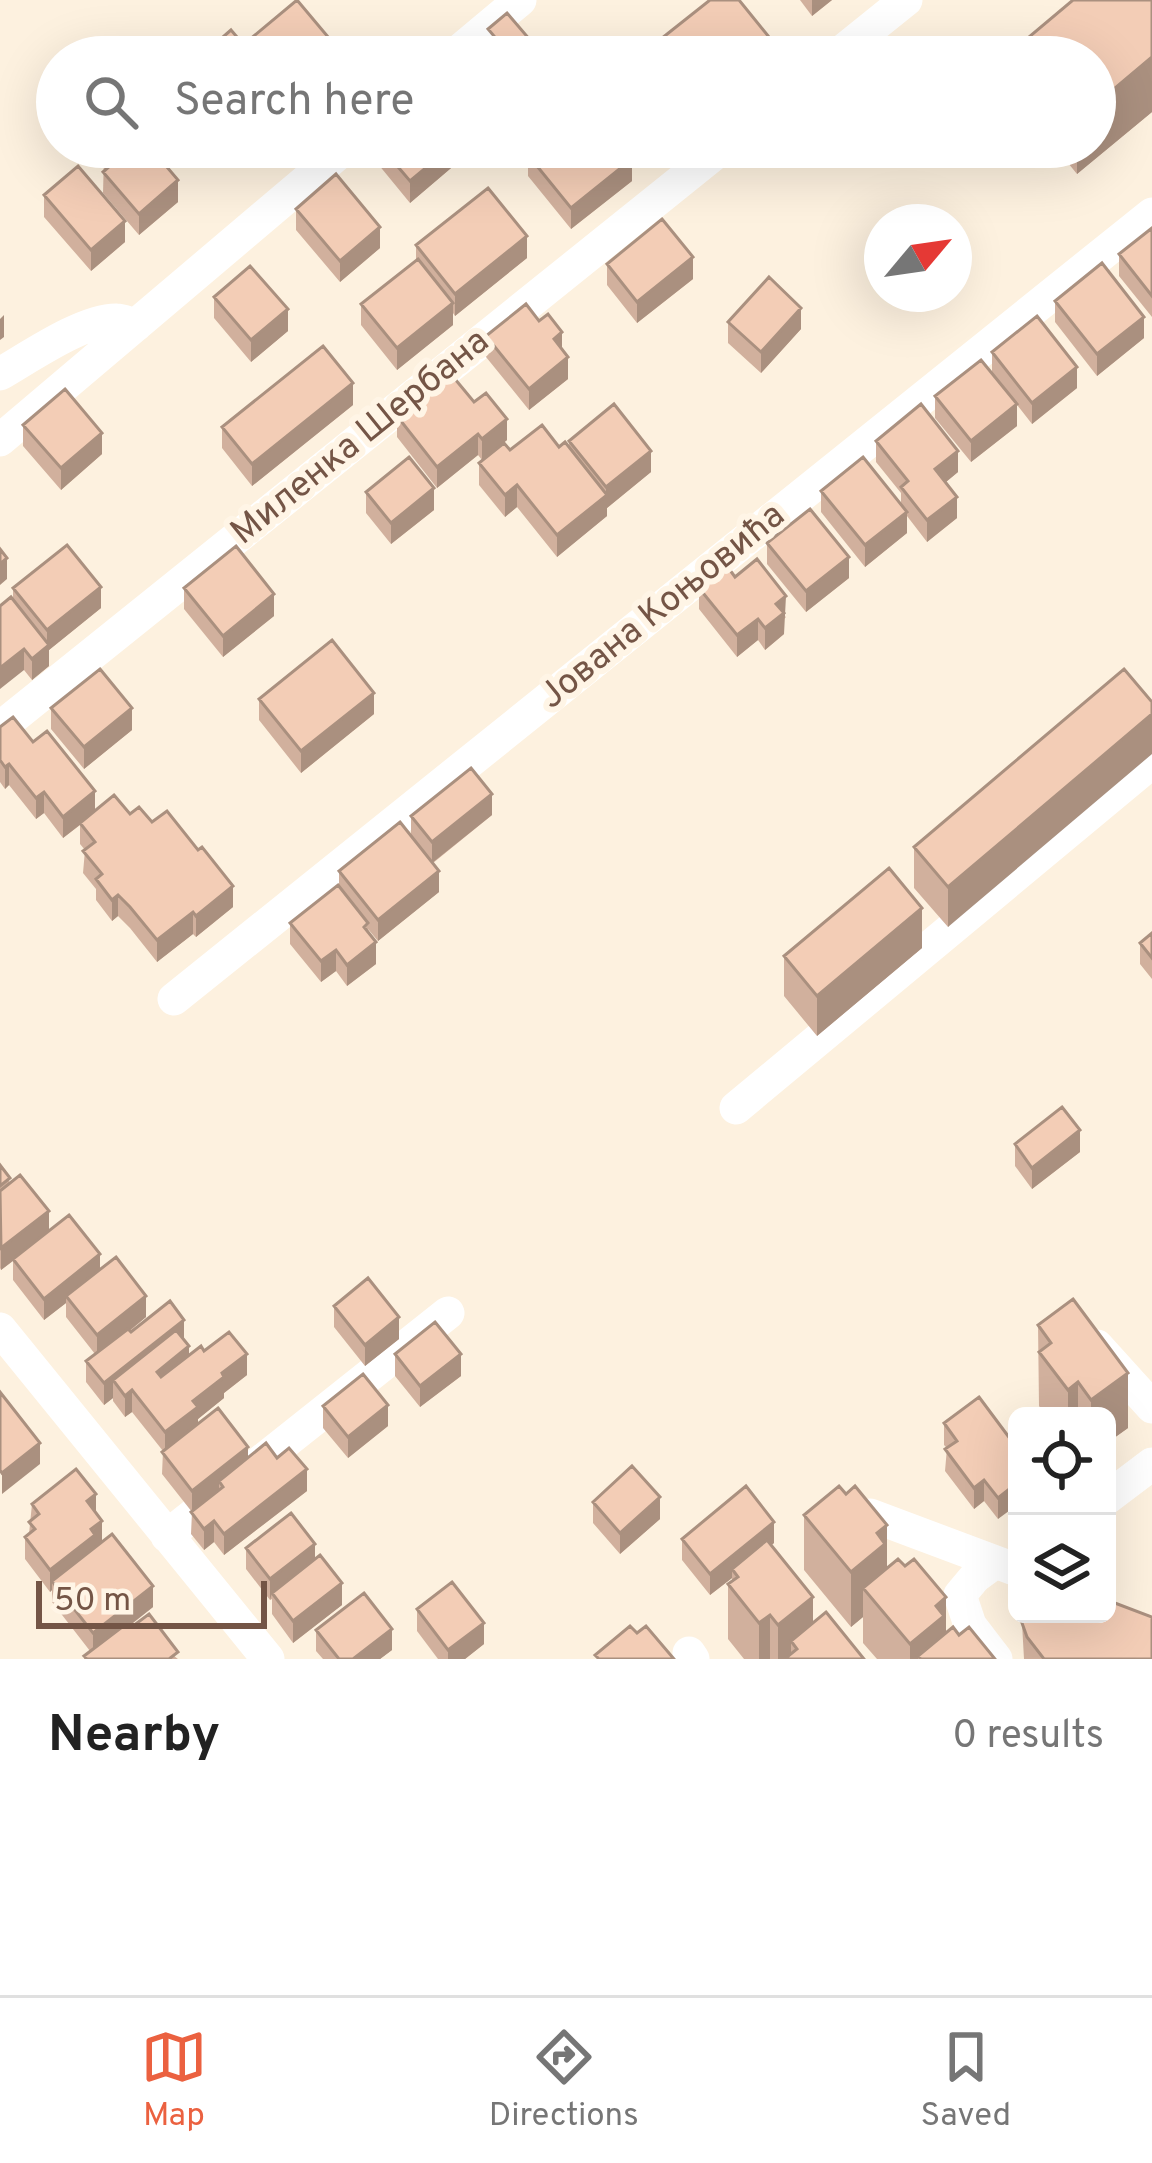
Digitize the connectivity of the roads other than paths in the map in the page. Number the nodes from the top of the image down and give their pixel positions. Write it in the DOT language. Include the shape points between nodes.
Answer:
graph roads {
  1 [pos="520,0"];
  2 [pos="906,0"];
  3 [pos="477,36"];
  4 [pos="861,36"];
  5 [pos="321,168"];
  6 [pos="697,168"];
  7 [pos="1152,214"];
  8 [pos="136,325"];
  9 [pos="0,374"];
  10 [pos="0,440"];
  11 [pos="0,728"];
  12 [pos="1152,762"];
  13 [pos="174,999"];
  14 [pos="736,1108"];
  15 [pos="448,1313"];
  16 [pos="0,1329"];
  17 [pos="1086,1334"];
  18 [pos="1152,1407"];
  19 [pos="1152,1464"];
  20 [pos="1116,1491"];
  21 [pos="870,1515"];
  22 [pos="167,1536"];
  23 [pos="1008,1566"];
  24 [pos="1008,1568"];
  25 [pos="268,1659"];
  26 [pos="996,1659"];
  1 -- 3 [label="street"];
  2 -- 4 [label="street"];
  5 -- 8 [label="street"];
  6 -- 11 [label="street, Миленка Шербана"];
  7 -- 13 [label="street, Јована Коњовића"];
  8 -- 9 [label="street" via="98,323"];
  8 -- 10 [label="street"];
  12 -- 14 [label="street"];
  15 -- 22 [label="street"];
  16 -- 22 [label="street"];
  17 -- 18 [label="street"];
  19 -- 20 [label="street"];
  21 -- 23 [label="street"];
  22 -- 25 [label="street"];
  24 -- 26 [label="street" via="975,1577 960,1595"];
}
